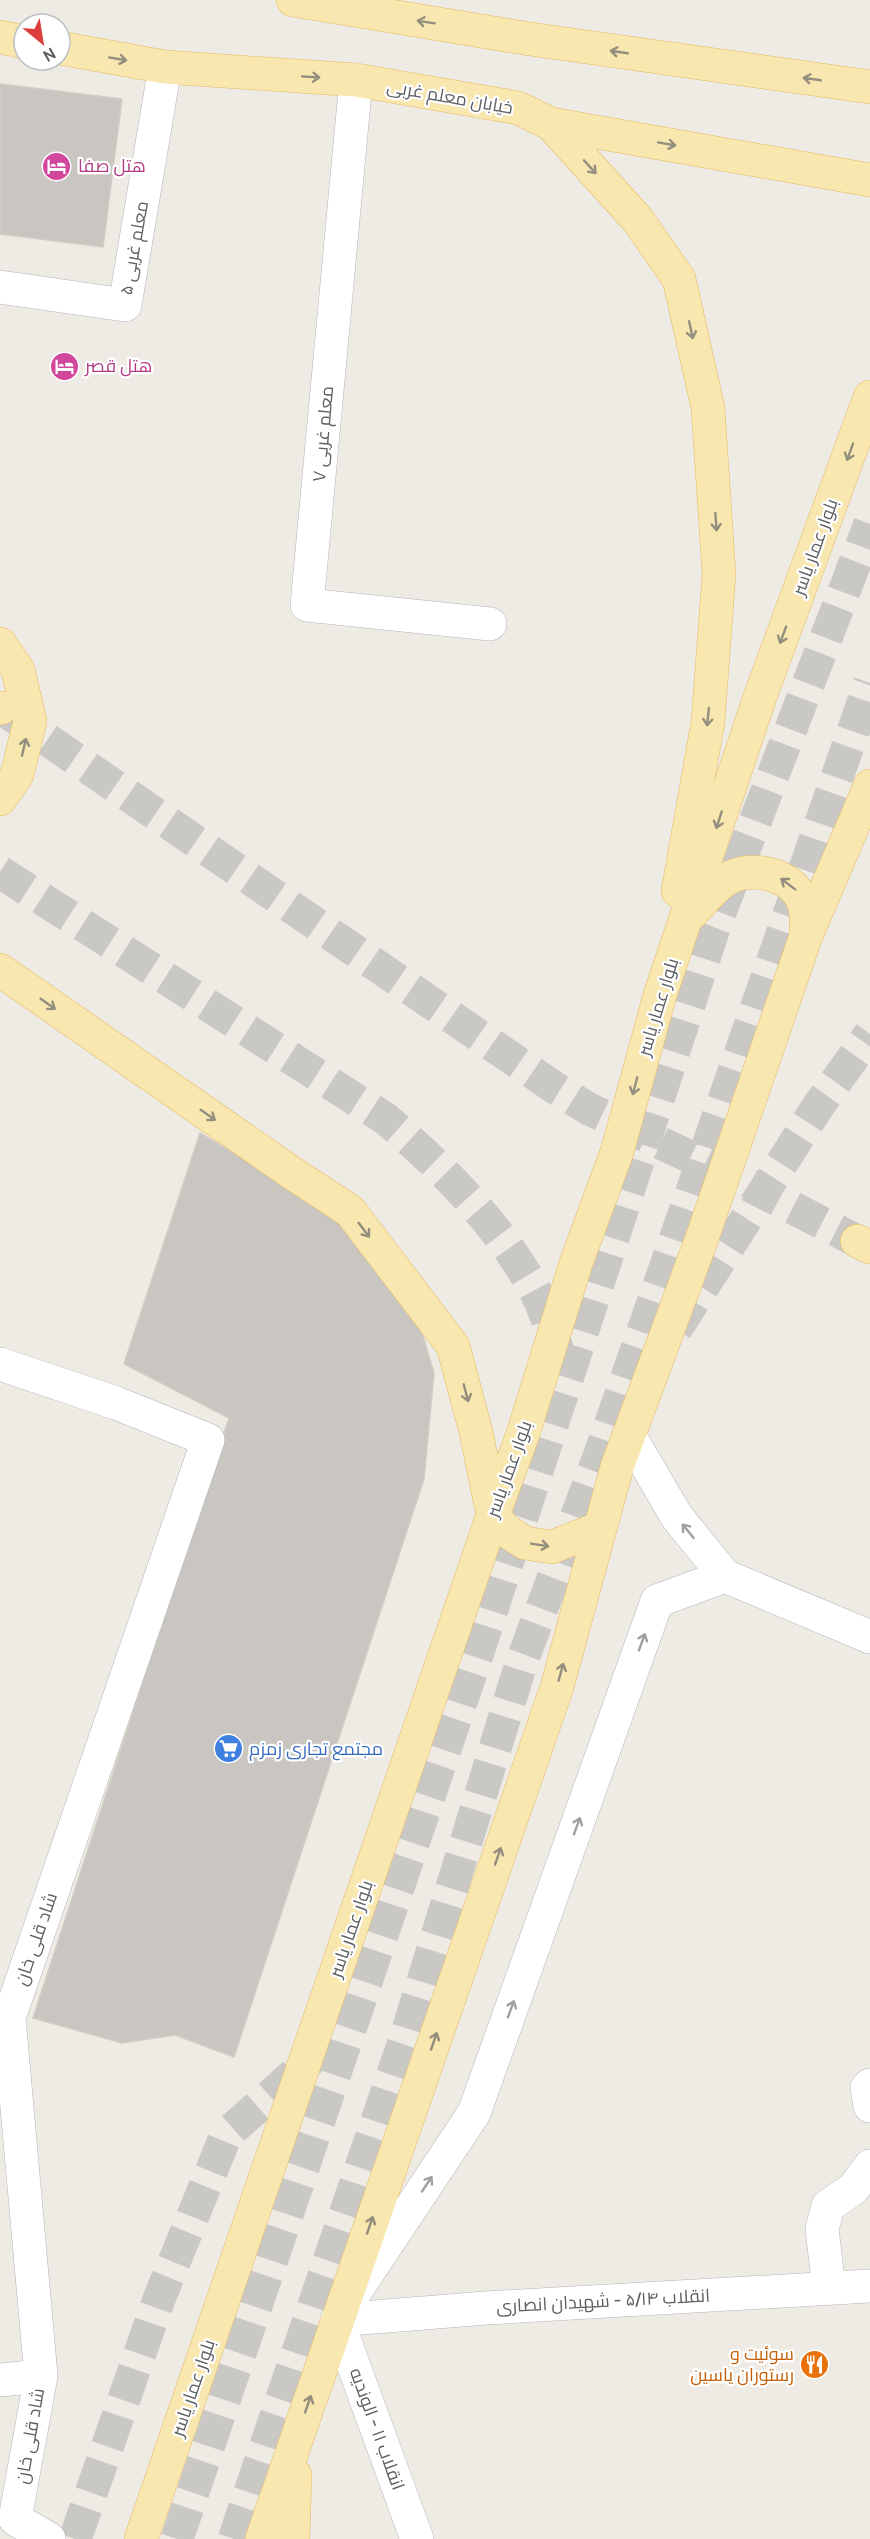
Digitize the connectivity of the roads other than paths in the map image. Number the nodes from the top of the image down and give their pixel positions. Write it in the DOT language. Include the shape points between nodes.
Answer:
graph roads {
  1 [pos="293,0"];
  2 [pos="72,50"];
  3 [pos="165,67"];
  4 [pos="356,80"];
  5 [pos="870,87"];
  6 [pos="551,124"];
  7 [pos="870,180"];
  8 [pos="0,287"];
  9 [pos="870,397"];
  10 [pos="490,624"];
  11 [pos="0,644"];
  12 [pos="870,786"];
  13 [pos="0,798"];
  14 [pos="687,918"];
  15 [pos="806,936"];
  16 [pos="0,970"];
  17 [pos="660,995"];
  18 [pos="0,1364"];
  19 [pos="629,1435"];
  20 [pos="493,1515"];
  21 [pos="600,1528"];
  22 [pos="725,1576"];
  23 [pos="870,1637"];
  24 [pos="870,2085"];
  25 [pos="870,2106"];
  26 [pos="870,2166"];
  27 [pos="870,2286"];
  28 [pos="829,2288"];
  29 [pos="337,2320"];
  30 [pos="41,2376"];
  31 [pos="0,2380"];
  32 [pos="296,2441"];
  33 [pos="49,2539"];
  34 [pos="141,2539"];
  35 [pos="262,2539"];
  36 [pos="293,2539"];
  37 [pos="417,2539"];
  5 -- 1 [label="main road, one-way" via="530,39"];
  2 -- 3 [label="main road, خیابان معلم غربی, one-way"];
  3 -- 4 [label="main road, خیابان معلم غربی, one-way"];
  3 -- 8 [label="street, معلم غربی ۵" via="124,305"];
  4 -- 6 [label="main road, خیابان معلم غربی" via="518,108"];
  4 -- 10 [label="street, معلم غربی ۷" via="307,604"];
  6 -- 7 [label="main road, خیابان معلم غربی, one-way"];
  6 -- 17 [label="main road, one-way" via="637,219 680,279 708,408 719,574 708,722"];
  9 -- 14 [label="main road, بلوار عمار یاسر, one-way" via="760,697"];
  13 -- 11 [label="main road, one-way" via="17,776 30,721 18,670"];
  12 -- 15 [label="main road"];
  15 -- 14 [label="main road, one-way" via="805,908 798,892 780,878 758,871 734,875"];
  14 -- 17 [label="main road, بلوار عمار یاسر"];
  15 -- 19 [label="main road" via="701,1241"];
  16 -- 20 [label="main road, one-way" via="350,1210 453,1346"];
  17 -- 20 [label="main road, بلوار عمار یاسر, one-way" via="617,1152"];
  18 -- 30 [label="street, شاد قلی خان" via="116,1403 208,1440 9,2018"];
  19 -- 21 [label="main road"];
  22 -- 19 [label="street, one-way" via="677,1517"];
  20 -- 21 [label="main road, one-way" via="505,1530 525,1543 552,1547"];
  20 -- 34 [label="main road, بلوار عمار یاسر"];
  29 -- 21 [label="main road, one-way" via="557,1687"];
  22 -- 23 [label="street"];
  29 -- 22 [label="street, one-way" via="474,2114 657,1601"];
  24 -- 25 [label="street"];
  26 -- 28 [label="street" via="853,2189 828,2206 822,2229"];
  27 -- 28 [label="street, انقلاب ۵/۱۴ - شهیدان انصاری"];
  28 -- 29 [label="street, انقلاب ۵/۱۴ - شهیدان انصاری"];
  32 -- 29 [label="main road, one-way"];
  29 -- 37 [label="street, انقلاب ۱۱ - الوندیه"];
  30 -- 31 [label="street"];
  30 -- 33 [label="street, شاد قلی خان" via="15,2520"];
  32 -- 35 [label="main road"];
  32 -- 36 [label="main road"];
}
